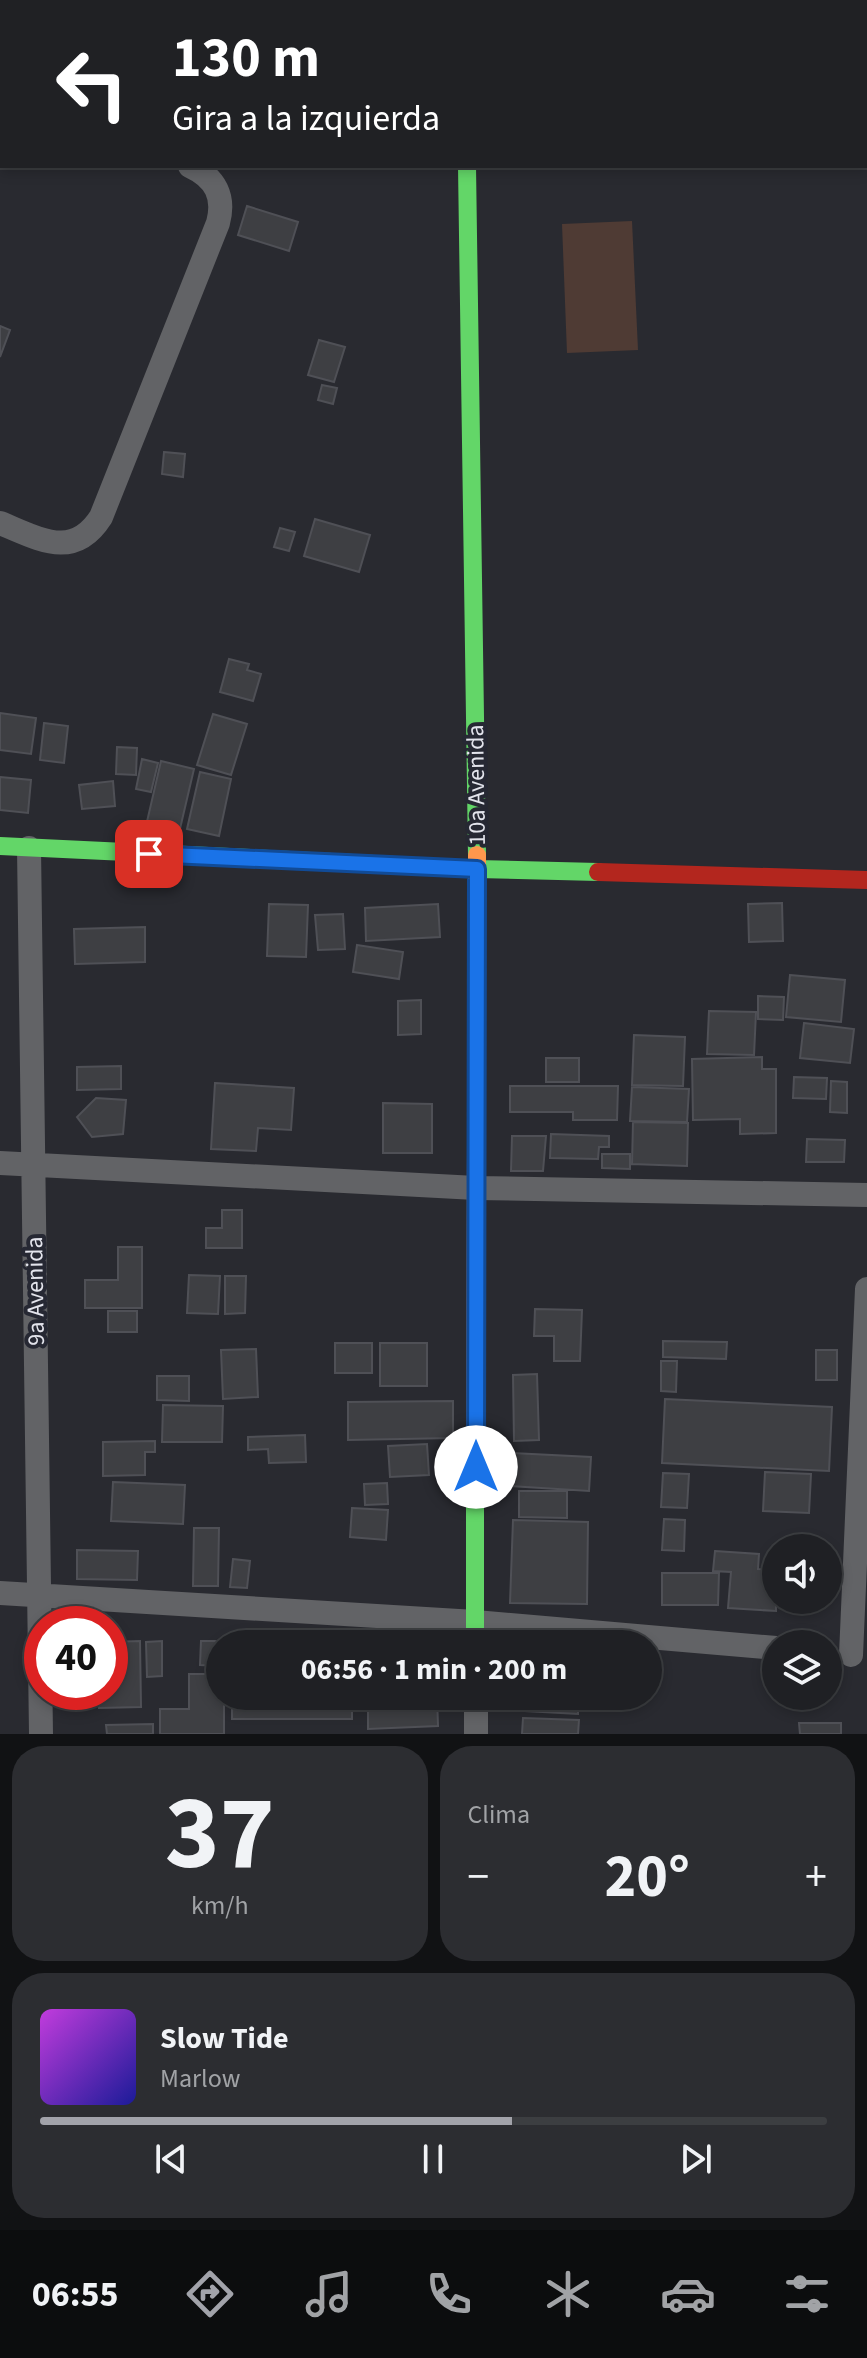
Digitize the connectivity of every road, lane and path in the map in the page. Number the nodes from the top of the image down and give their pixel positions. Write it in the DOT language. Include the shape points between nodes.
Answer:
graph roads {
  1 [pos="194,168"];
  2 [pos="467,168"];
  3 [pos="0,523"];
  4 [pos="0,846"];
  5 [pos="29,848"];
  6 [pos="477,869"];
  7 [pos="867,880"];
  8 [pos="0,1163"];
  9 [pos="33,1166"];
  10 [pos="476,1188"];
  11 [pos="867,1195"];
  12 [pos="867,1289"];
  13 [pos="0,1593"];
  14 [pos="40,1594"];
  15 [pos="442,1630"];
  16 [pos="475,1630"];
  17 [pos="662,1642"];
  18 [pos="762,1647"];
  19 [pos="849,1654"];
  20 [pos="476,1710"];
  21 [pos="41,1734"];
  22 [pos="476,1734"];
  1 -- 3 [label="street" via="215,185 222,210 101,517 83,537 58,544"];
  2 -- 6 [label="street, 10a Avenida"];
  4 -- 5 [label="street"];
  5 -- 6 [label="street"];
  5 -- 9 [label="street, 9a Avenida"];
  6 -- 7 [label="street"];
  6 -- 10 [label="street, 10a Avenida"];
  8 -- 9 [label="street"];
  9 -- 10 [label="street"];
  9 -- 14 [label="street, 9a Avenida"];
  10 -- 11 [label="street"];
  10 -- 16 [label="street, 10a Avenida"];
  12 -- 19 [label="street"];
  13 -- 14 [label="street"];
  14 -- 15 [label="street"];
  14 -- 21 [label="street, 9a Avenida"];
  17 -- 18 [label="street"];
  20 -- 22 [label="street"];
}
